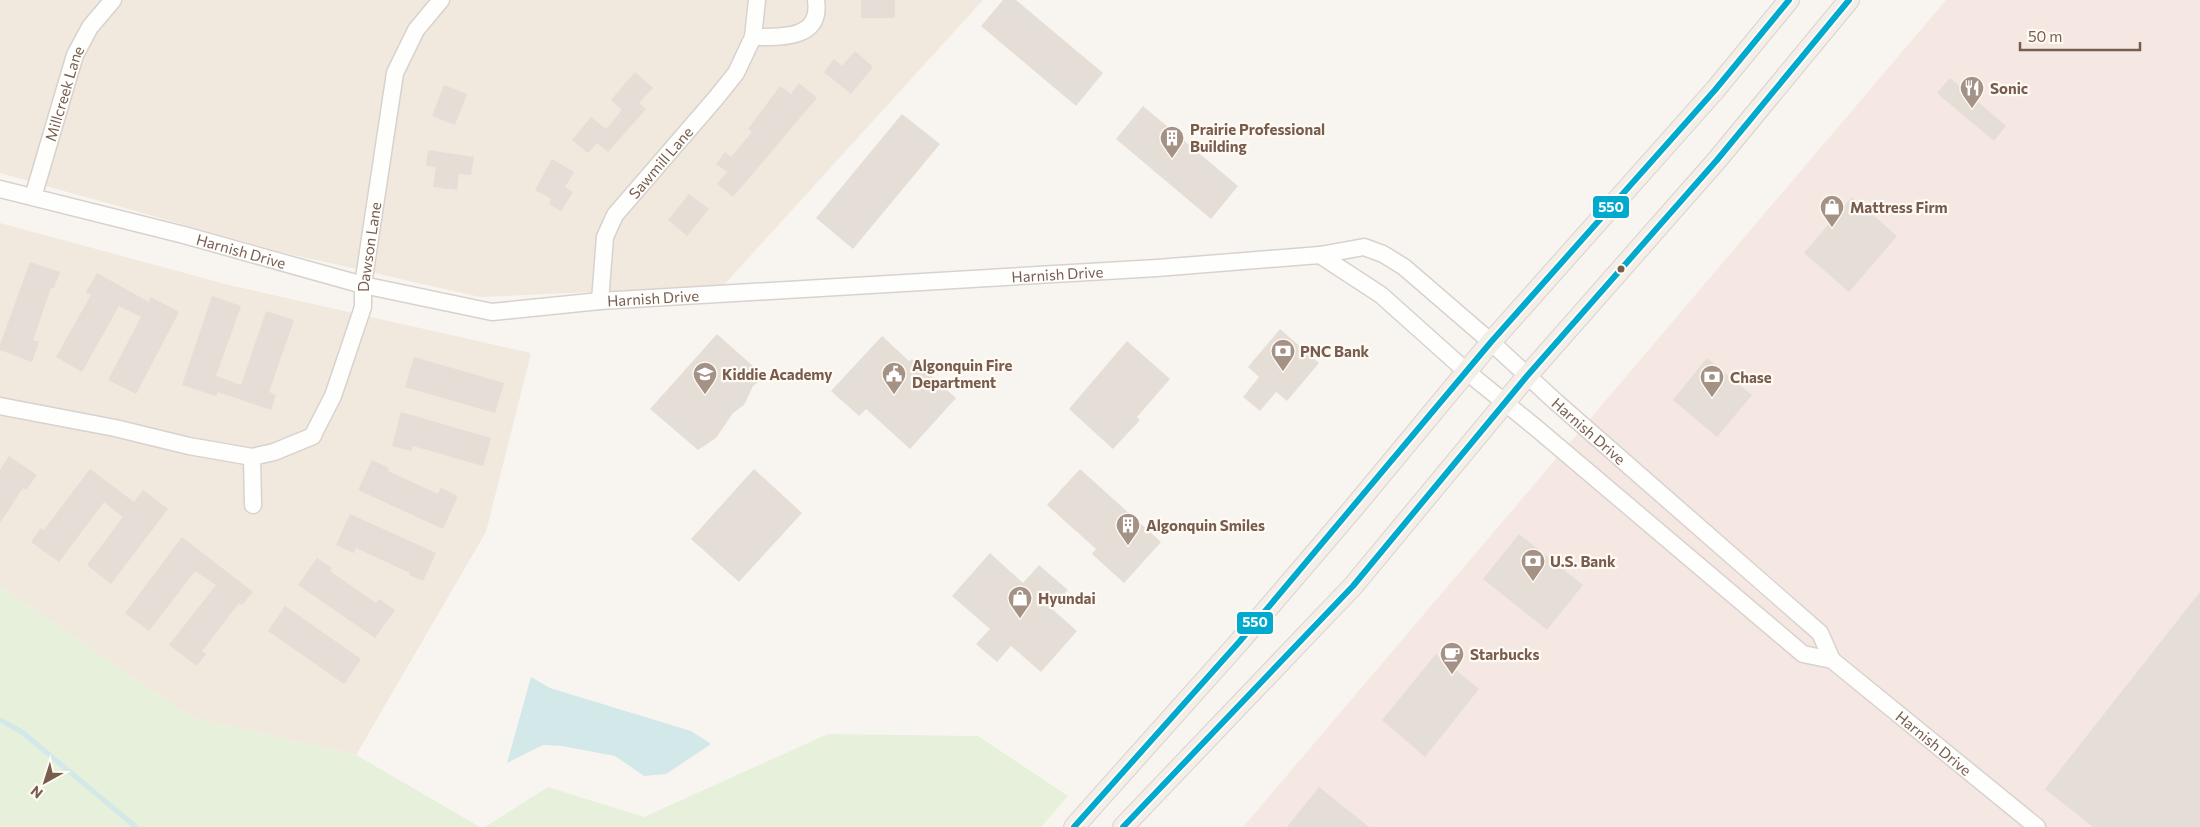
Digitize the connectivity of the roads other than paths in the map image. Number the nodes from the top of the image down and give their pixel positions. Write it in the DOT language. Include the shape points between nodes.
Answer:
graph roads {
  1 [pos="113,0"];
  2 [pos="441,0"];
  3 [pos="757,0"];
  4 [pos="816,0"];
  5 [pos="1789,0"];
  6 [pos="1849,0"];
  7 [pos="753,37"];
  8 [pos="0,189"];
  9 [pos="33,197"];
  10 [pos="1320,255"];
  11 [pos="363,285"];
  12 [pos="600,301"];
  13 [pos="1491,342"];
  14 [pos="1466,371"];
  15 [pos="1527,376"];
  16 [pos="1504,404"];
  17 [pos="0,406"];
  18 [pos="252,457"];
  19 [pos="253,505"];
  20 [pos="1832,660"];
  21 [pos="1074,827"];
  22 [pos="1123,827"];
  23 [pos="2037,827"];
  1 -- 9 [label="street, Millcreek Lane" via="90,27 75,56"];
  2 -- 11 [label="street, Dawson Lane" via="416,30 395,73"];
  3 -- 7 [label="street, Sawmill Lane"];
  4 -- 7 [label="street" via="814,17 801,33"];
  5 -- 13 [label="main road" via="1715,90"];
  6 -- 15 [label="main road" via="1717,160"];
  7 -- 12 [label="street, Sawmill Lane" via="736,73 614,215 605,237"];
  8 -- 9 [label="street, Harnish Drive"];
  9 -- 11 [label="street, Harnish Drive" via="184,234"];
  10 -- 12 [label="street, Harnish Drive" via="1158,268"];
  10 -- 13 [label="street, Harnish Drive" via="1364,247 1383,254 1404,267"];
  10 -- 14 [label="street, Harnish Drive" via="1381,295"];
  11 -- 12 [label="street, Harnish Drive" via="492,312"];
  11 -- 18 [label="street, Dawson Lane" via="363,307 333,396 313,436"];
  13 -- 14 [label="main road"];
  13 -- 15 [label="street, Harnish Drive"];
  14 -- 16 [label="street, Harnish Drive"];
  14 -- 21 [label="main road" via="1240,641"];
  15 -- 16 [label="main road"];
  15 -- 20 [label="street, Harnish Drive" via="1820,633"];
  16 -- 20 [label="street, Harnish Drive" via="1803,654"];
  16 -- 22 [label="main road" via="1352,586"];
  17 -- 18 [label="street, Dawson Lane"];
  18 -- 19 [label="street"];
  20 -- 23 [label="street, Harnish Drive"];
}
